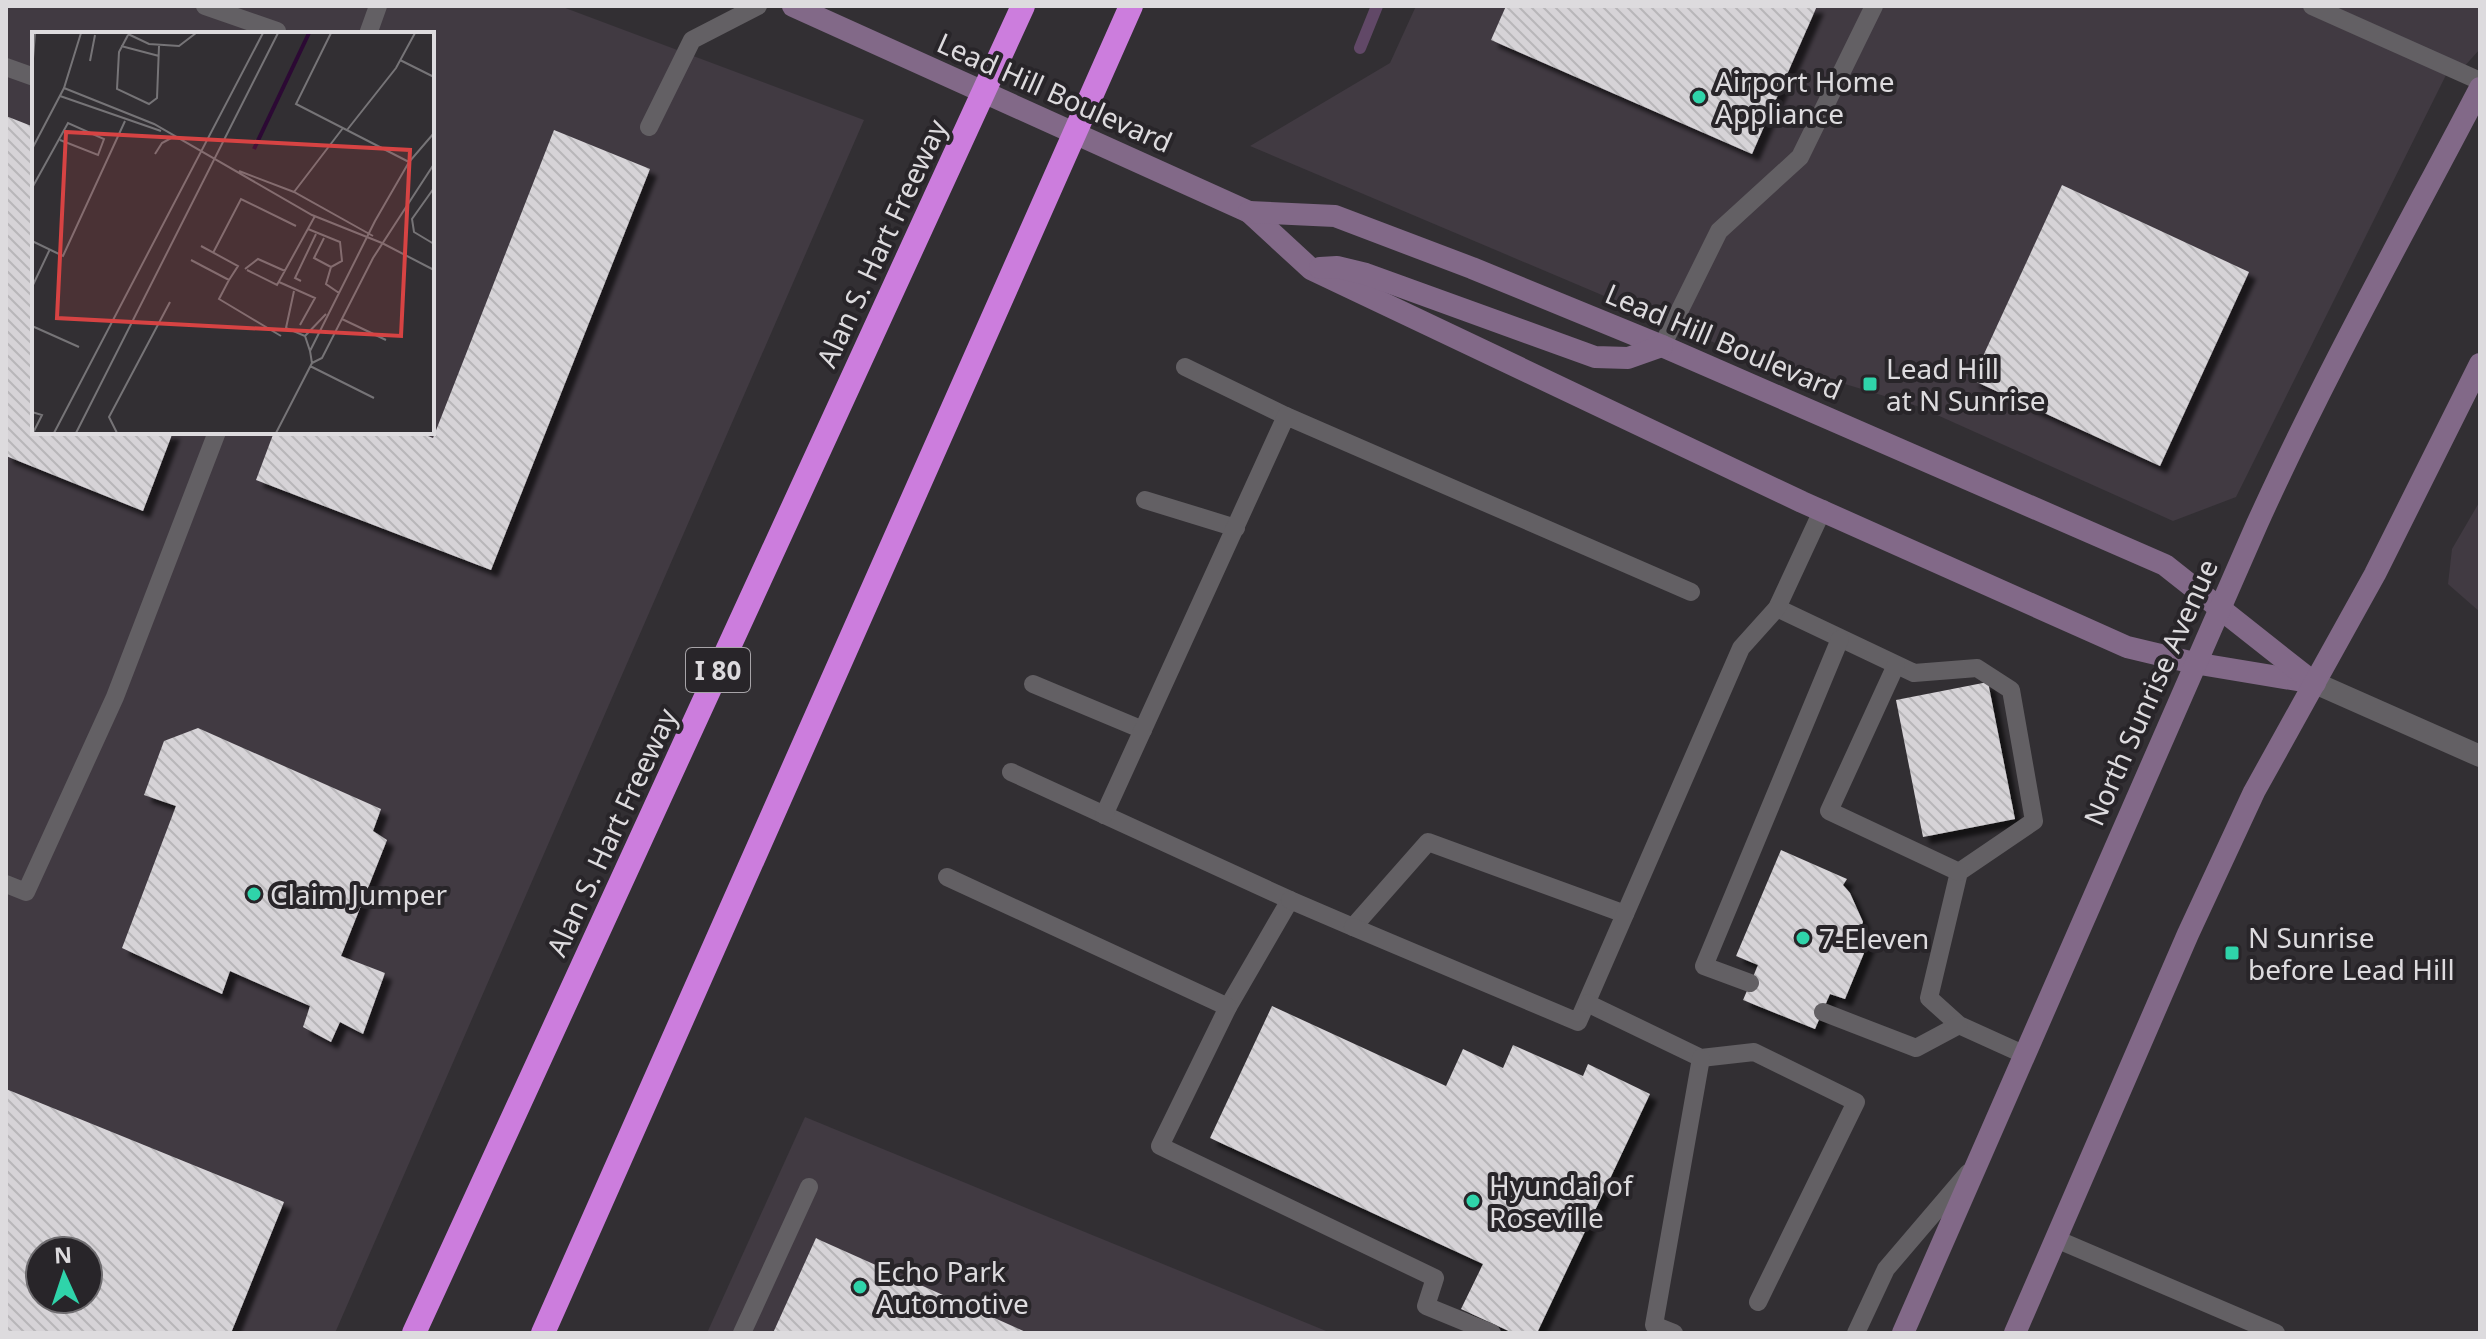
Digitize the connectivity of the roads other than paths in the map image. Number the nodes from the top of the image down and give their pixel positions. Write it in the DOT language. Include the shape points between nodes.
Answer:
graph roads {
  1 [pos="205,6"];
  2 [pos="378,6"];
  3 [pos="758,6"];
  4 [pos="793,6"];
  5 [pos="1023,6"];
  6 [pos="1131,6"];
  7 [pos="1874,6"];
  8 [pos="2312,6"];
  9 [pos="277,32"];
  10 [pos="369,32"];
  11 [pos="6,67"];
  12 [pos="32,76"];
  13 [pos="2480,81"];
  14 [pos="2480,88"];
  15 [pos="649,127"];
  16 [pos="1249,212"];
  17 [pos="1311,269"];
  18 [pos="1662,346"];
  19 [pos="2480,364"];
  20 [pos="1185,367"];
  21 [pos="1286,416"];
  22 [pos="216,434"];
  23 [pos="1145,500"];
  24 [pos="1823,509"];
  25 [pos="1236,528"];
  26 [pos="1691,592"];
  27 [pos="2220,607"];
  28 [pos="1777,608"];
  29 [pos="1840,639"];
  30 [pos="2194,663"];
  31 [pos="1896,665"];
  32 [pos="2315,683"];
  33 [pos="1033,684"];
  34 [pos="1143,730"];
  35 [pos="2480,756"];
  36 [pos="1011,772"];
  37 [pos="1104,815"];
  38 [pos="1959,872"];
  39 [pos="947,877"];
  40 [pos="6,884"];
  41 [pos="1290,900"];
  42 [pos="1625,914"];
  43 [pos="1353,927"];
  44 [pos="1750,983"];
  45 [pos="1587,1003"];
  46 [pos="1228,1007"];
  47 [pos="1823,1012"];
  48 [pos="1959,1025"];
  49 [pos="2023,1054"];
  50 [pos="1701,1058"];
  51 [pos="1977,1161"];
  52 [pos="809,1187"];
  53 [pos="2056,1239"];
  54 [pos="1758,1302"];
  55 [pos="414,1333"];
  56 [pos="543,1333"];
  57 [pos="742,1333"];
  58 [pos="1492,1333"];
  59 [pos="1674,1333"];
  60 [pos="1856,1333"];
  61 [pos="1903,1333"];
  62 [pos="2015,1333"];
  63 [pos="2276,1333"];
  1 -- 9 [label="lane"];
  2 -- 10 [label="lane"];
  3 -- 15 [label="lane" via="692,40"];
  4 -- 16 [label="main road, Lead Hill Boulevard"];
  5 -- 55 [label="highway, Alan S. Hart Freeway / I 80"];
  6 -- 56 [label="highway"];
  7 -- 18 [label="lane" via="1800,157 1719,231"];
  8 -- 13 [label="lane"];
  11 -- 12 [label="lane"];
  14 -- 27 [label="main road, North Sunrise Avenue" via="2321,391"];
  16 -- 17 [label="main road, Lead Hill Boulevard"];
  16 -- 18 [label="main road, Lead Hill Boulevard" via="1335,216"];
  17 -- 18 [label="main road" via="1337,267 1366,274 1595,357 1628,358"];
  17 -- 24 [label="main road, Lead Hill Boulevard"];
  18 -- 27 [label="main road, Lead Hill Boulevard" via="2165,565"];
  19 -- 32 [label="main road"];
  20 -- 21 [label="lane"];
  21 -- 25 [label="lane"];
  21 -- 26 [label="lane"];
  22 -- 40 [label="lane" via="115,697 26,892"];
  23 -- 25 [label="lane"];
  24 -- 28 [label="lane"];
  24 -- 30 [label="main road, Lead Hill Boulevard" via="2127,647"];
  25 -- 34 [label="lane"];
  27 -- 30 [label="main road, North Sunrise Avenue"];
  27 -- 32 [label="main road, Lead Hill Boulevard"];
  28 -- 29 [label="lane"];
  28 -- 42 [label="lane" via="1741,648"];
  29 -- 31 [label="lane"];
  29 -- 44 [label="lane" via="1704,966"];
  30 -- 32 [label="main road, Lead Hill Boulevard"];
  30 -- 49 [label="main road, North Sunrise Avenue"];
  31 -- 38 [label="lane" via="1829,811"];
  31 -- 38 [label="lane" via="1914,673 1977,668 2011,690 2034,821"];
  32 -- 35 [label="street, Lead Hill Boulevard"];
  32 -- 53 [label="main road" via="2254,792"];
  33 -- 34 [label="lane"];
  34 -- 37 [label="lane"];
  36 -- 37 [label="lane"];
  37 -- 41 [label="lane"];
  38 -- 48 [label="lane" via="1929,998"];
  39 -- 46 [label="lane"];
  41 -- 43 [label="lane"];
  41 -- 46 [label="lane"];
  42 -- 43 [label="lane" via="1428,842"];
  42 -- 45 [label="lane"];
  43 -- 45 [label="lane" via="1578,1022"];
  45 -- 50 [label="lane"];
  46 -- 58 [label="lane" via="1160,1146 1435,1278 1426,1306"];
  47 -- 48 [label="lane" via="1916,1048"];
  48 -- 49 [label="lane"];
  49 -- 51 [label="main road, North Sunrise Avenue"];
  50 -- 54 [label="lane" via="1754,1052 1856,1102"];
  50 -- 59 [label="lane" via="1654,1325"];
  51 -- 60 [label="lane" via="1886,1269"];
  51 -- 61 [label="main road, North Sunrise Avenue"];
  52 -- 57 [label="lane"];
  53 -- 62 [label="main road"];
  53 -- 63 [label="lane"];
}
